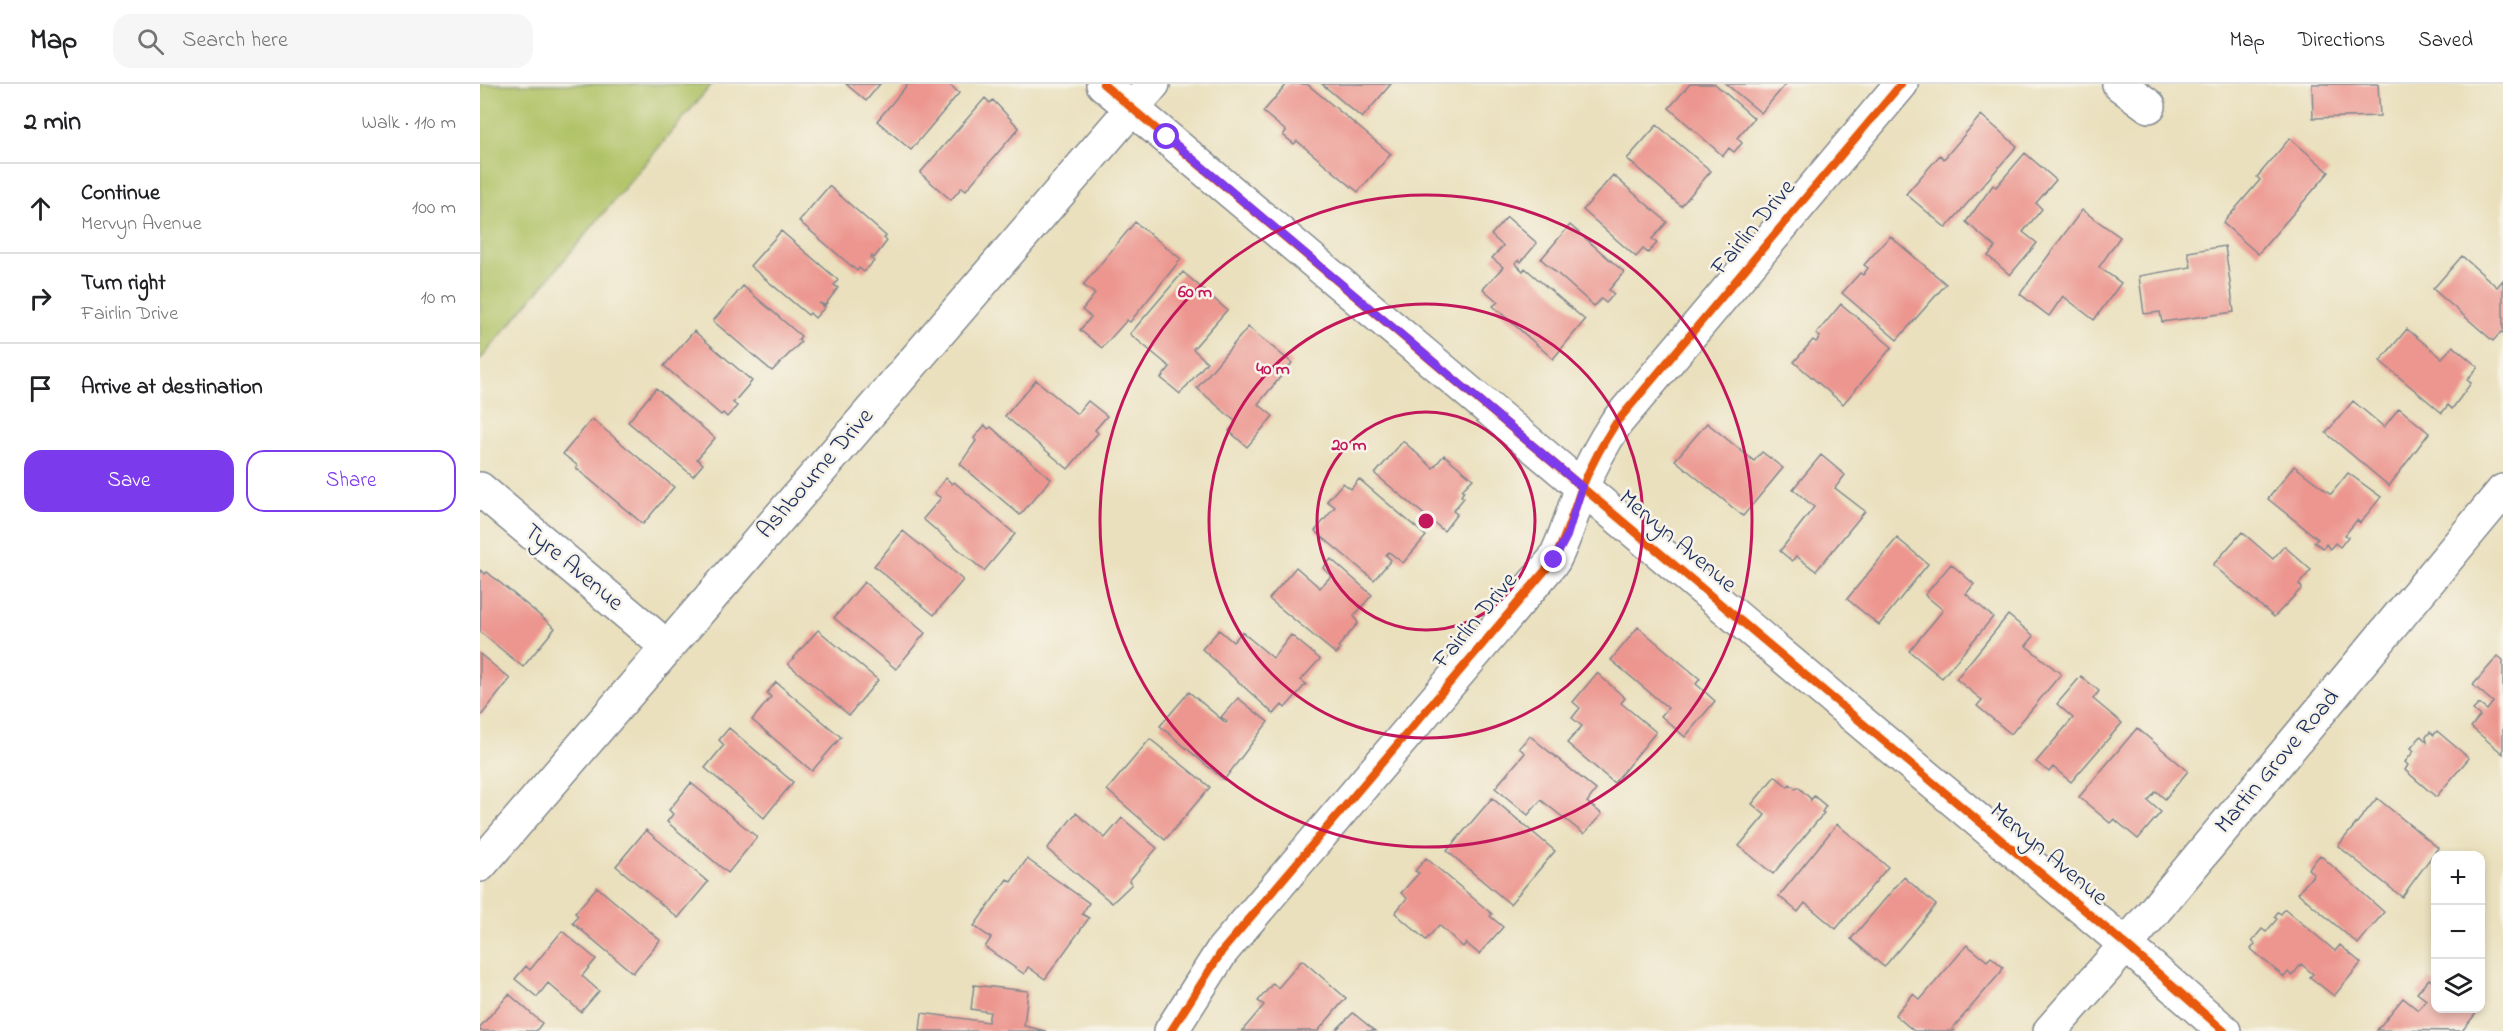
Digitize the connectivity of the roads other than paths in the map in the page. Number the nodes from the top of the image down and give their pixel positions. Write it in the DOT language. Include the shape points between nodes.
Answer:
graph roads {
  1 [pos="1103,84"];
  2 [pos="1901,84"];
  3 [pos="2119,84"];
  4 [pos="1143,96"];
  5 [pos="2149,106"];
  6 [pos="1582,487"];
  7 [pos="480,489"];
  8 [pos="2503,491"];
  9 [pos="666,646"];
  10 [pos="480,865"];
  11 [pos="2126,945"];
  12 [pos="1171,1031"];
  13 [pos="2050,1031"];
  14 [pos="2224,1031"];
  1 -- 4 [label="street, Mervyn Avenue"];
  2 -- 6 [label="street, Fairlin Drive" via="1616,423 1598,450"];
  3 -- 5 [label="street"];
  4 -- 6 [label="street, Mervyn Avenue"];
  4 -- 9 [label="street, Ashbourne Drive"];
  6 -- 11 [label="street, Mervyn Avenue"];
  6 -- 12 [label="street, Fairlin Drive" via="1567,536 1554,560 1222,951"];
  7 -- 9 [label="street, Tyre Avenue"];
  8 -- 11 [label="street, Martin Grove Road"];
  9 -- 10 [label="street, Ashbourne Drive"];
  11 -- 13 [label="street, Martin Grove Road"];
  11 -- 14 [label="street, Mervyn Avenue"];
}
